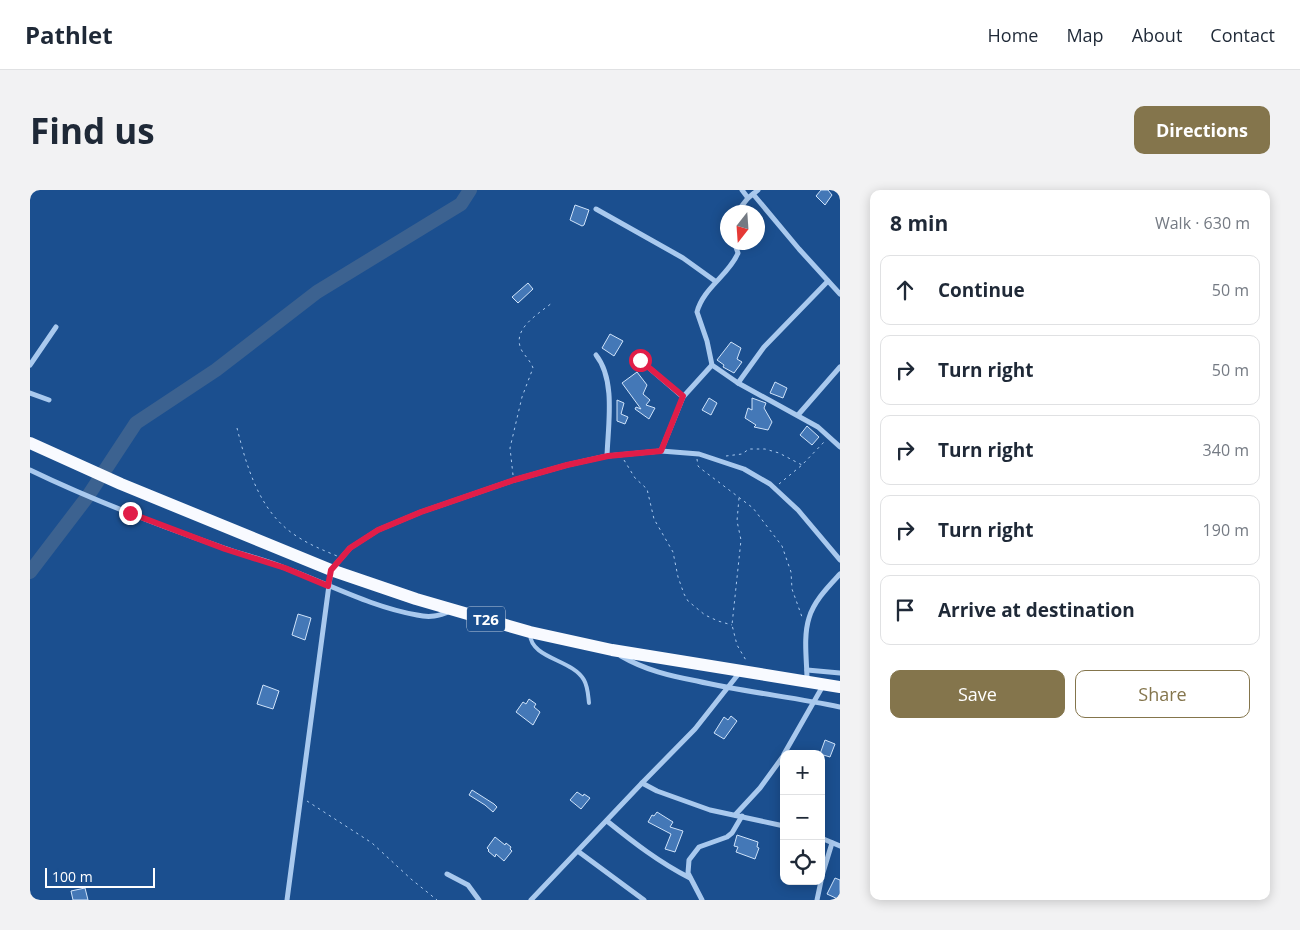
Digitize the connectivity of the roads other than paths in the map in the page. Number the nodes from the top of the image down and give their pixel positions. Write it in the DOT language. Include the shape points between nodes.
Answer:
graph roads {
  1 [pos="742,190"];
  2 [pos="758,190"];
  3 [pos="753,194"];
  4 [pos="748,198"];
  5 [pos="742,205"];
  6 [pos="596,209"];
  7 [pos="737,250"];
  8 [pos="716,281"];
  9 [pos="828,281"];
  10 [pos="840,294"];
  11 [pos="56,327"];
  12 [pos="596,355"];
  13 [pos="640,360"];
  14 [pos="30,365"];
  15 [pos="712,365"];
  16 [pos="840,367"];
  17 [pos="738,383"];
  18 [pos="30,393"];
  19 [pos="683,396"];
  20 [pos="49,400"];
  21 [pos="798,415"];
  22 [pos="30,443"];
  23 [pos="840,447"];
  24 [pos="661,451"];
  25 [pos="608,456"];
  26 [pos="30,470"];
  27 [pos="840,560"];
  28 [pos="331,570"];
  29 [pos="840,574"];
  30 [pos="328,586"];
  31 [pos="453,610"];
  32 [pos="530,632"];
  33 [pos="612,650"];
  34 [pos="740,672"];
  35 [pos="840,673"];
  36 [pos="807,675"];
  37 [pos="825,684"];
  38 [pos="840,687"];
  39 [pos="728,688"];
  40 [pos="815,702"];
  41 [pos="589,703"];
  42 [pos="840,707"];
  43 [pos="786,750"];
  44 [pos="780,760"];
  45 [pos="642,783"];
  46 [pos="734,815"];
  47 [pos="742,816"];
  48 [pos="607,821"];
  49 [pos="780,825"];
  50 [pos="825,840"];
  51 [pos="832,843"];
  52 [pos="840,846"];
  53 [pos="578,852"];
  54 [pos="825,867"];
  55 [pos="447,874"];
  56 [pos="690,878"];
  57 [pos="820,885"];
  58 [pos="286,900"];
  59 [pos="479,900"];
  60 [pos="531,900"];
  61 [pos="644,900"];
  62 [pos="702,900"];
  63 [pos="817,900"];
  1 -- 4 [label="street"];
  2 -- 3 [label="street"];
  3 -- 4 [label="street"];
  3 -- 9 [label="street"];
  4 -- 5 [label="street"];
  6 -- 8 [label="street" via="683,258"];
  7 -- 8 [label="street" via="736,259"];
  8 -- 15 [label="street" via="696,312"];
  9 -- 10 [label="street"];
  9 -- 17 [label="street" via="764,347"];
  11 -- 14 [label="street"];
  12 -- 25 [label="street" via="602,362 609,396"];
  13 -- 19 [label="street"];
  15 -- 17 [label="street"];
  15 -- 19 [label="street"];
  16 -- 21 [label="street"];
  17 -- 21 [label="street"];
  18 -- 20 [label="street"];
  19 -- 24 [label="street"];
  21 -- 23 [label="street" via="818,427"];
  22 -- 28 [label="highway, T26"];
  24 -- 25 [label="street"];
  24 -- 27 [label="street" via="699,454 744,468 775,488 798,510"];
  25 -- 28 [label="street" via="514,480 421,512 378,530 350,548"];
  26 -- 30 [label="street" via="130,513"];
  28 -- 30 [label="street"];
  28 -- 31 [label="highway, T26"];
  29 -- 36 [label="street" via="818,600 809,617 806,630"];
  30 -- 31 [label="street" via="419,616 433,617"];
  30 -- 58 [label="street"];
  31 -- 32 [label="highway, T26"];
  32 -- 33 [label="highway, T26"];
  32 -- 41 [label="lane" via="534,647 564,662 580,675 588,690"];
  33 -- 34 [label="highway, T26"];
  33 -- 39 [label="street" via="637,665 664,674"];
  34 -- 36 [label="highway, T26"];
  34 -- 39 [label="street"];
  35 -- 36 [label="street"];
  36 -- 37 [label="highway, T26"];
  37 -- 38 [label="highway, T26"];
  37 -- 40 [label="street"];
  39 -- 40 [label="street"];
  39 -- 45 [label="street" via="695,730"];
  40 -- 42 [label="street"];
  40 -- 43 [label="street"];
  44 -- 46 [label="street" via="760,788"];
  45 -- 46 [label="street" via="685,802"];
  45 -- 48 [label="street"];
  46 -- 47 [label="street"];
  47 -- 49 [label="street"];
  47 -- 56 [label="street" via="727,837 694,851 688,867"];
  48 -- 53 [label="street"];
  48 -- 56 [label="street" via="662,863"];
  50 -- 51 [label="street"];
  51 -- 52 [label="street"];
  51 -- 54 [label="street"];
  53 -- 60 [label="street"];
  53 -- 61 [label="street"];
  55 -- 59 [label="street" via="468,885"];
  56 -- 62 [label="street"];
  57 -- 63 [label="street"];
}
